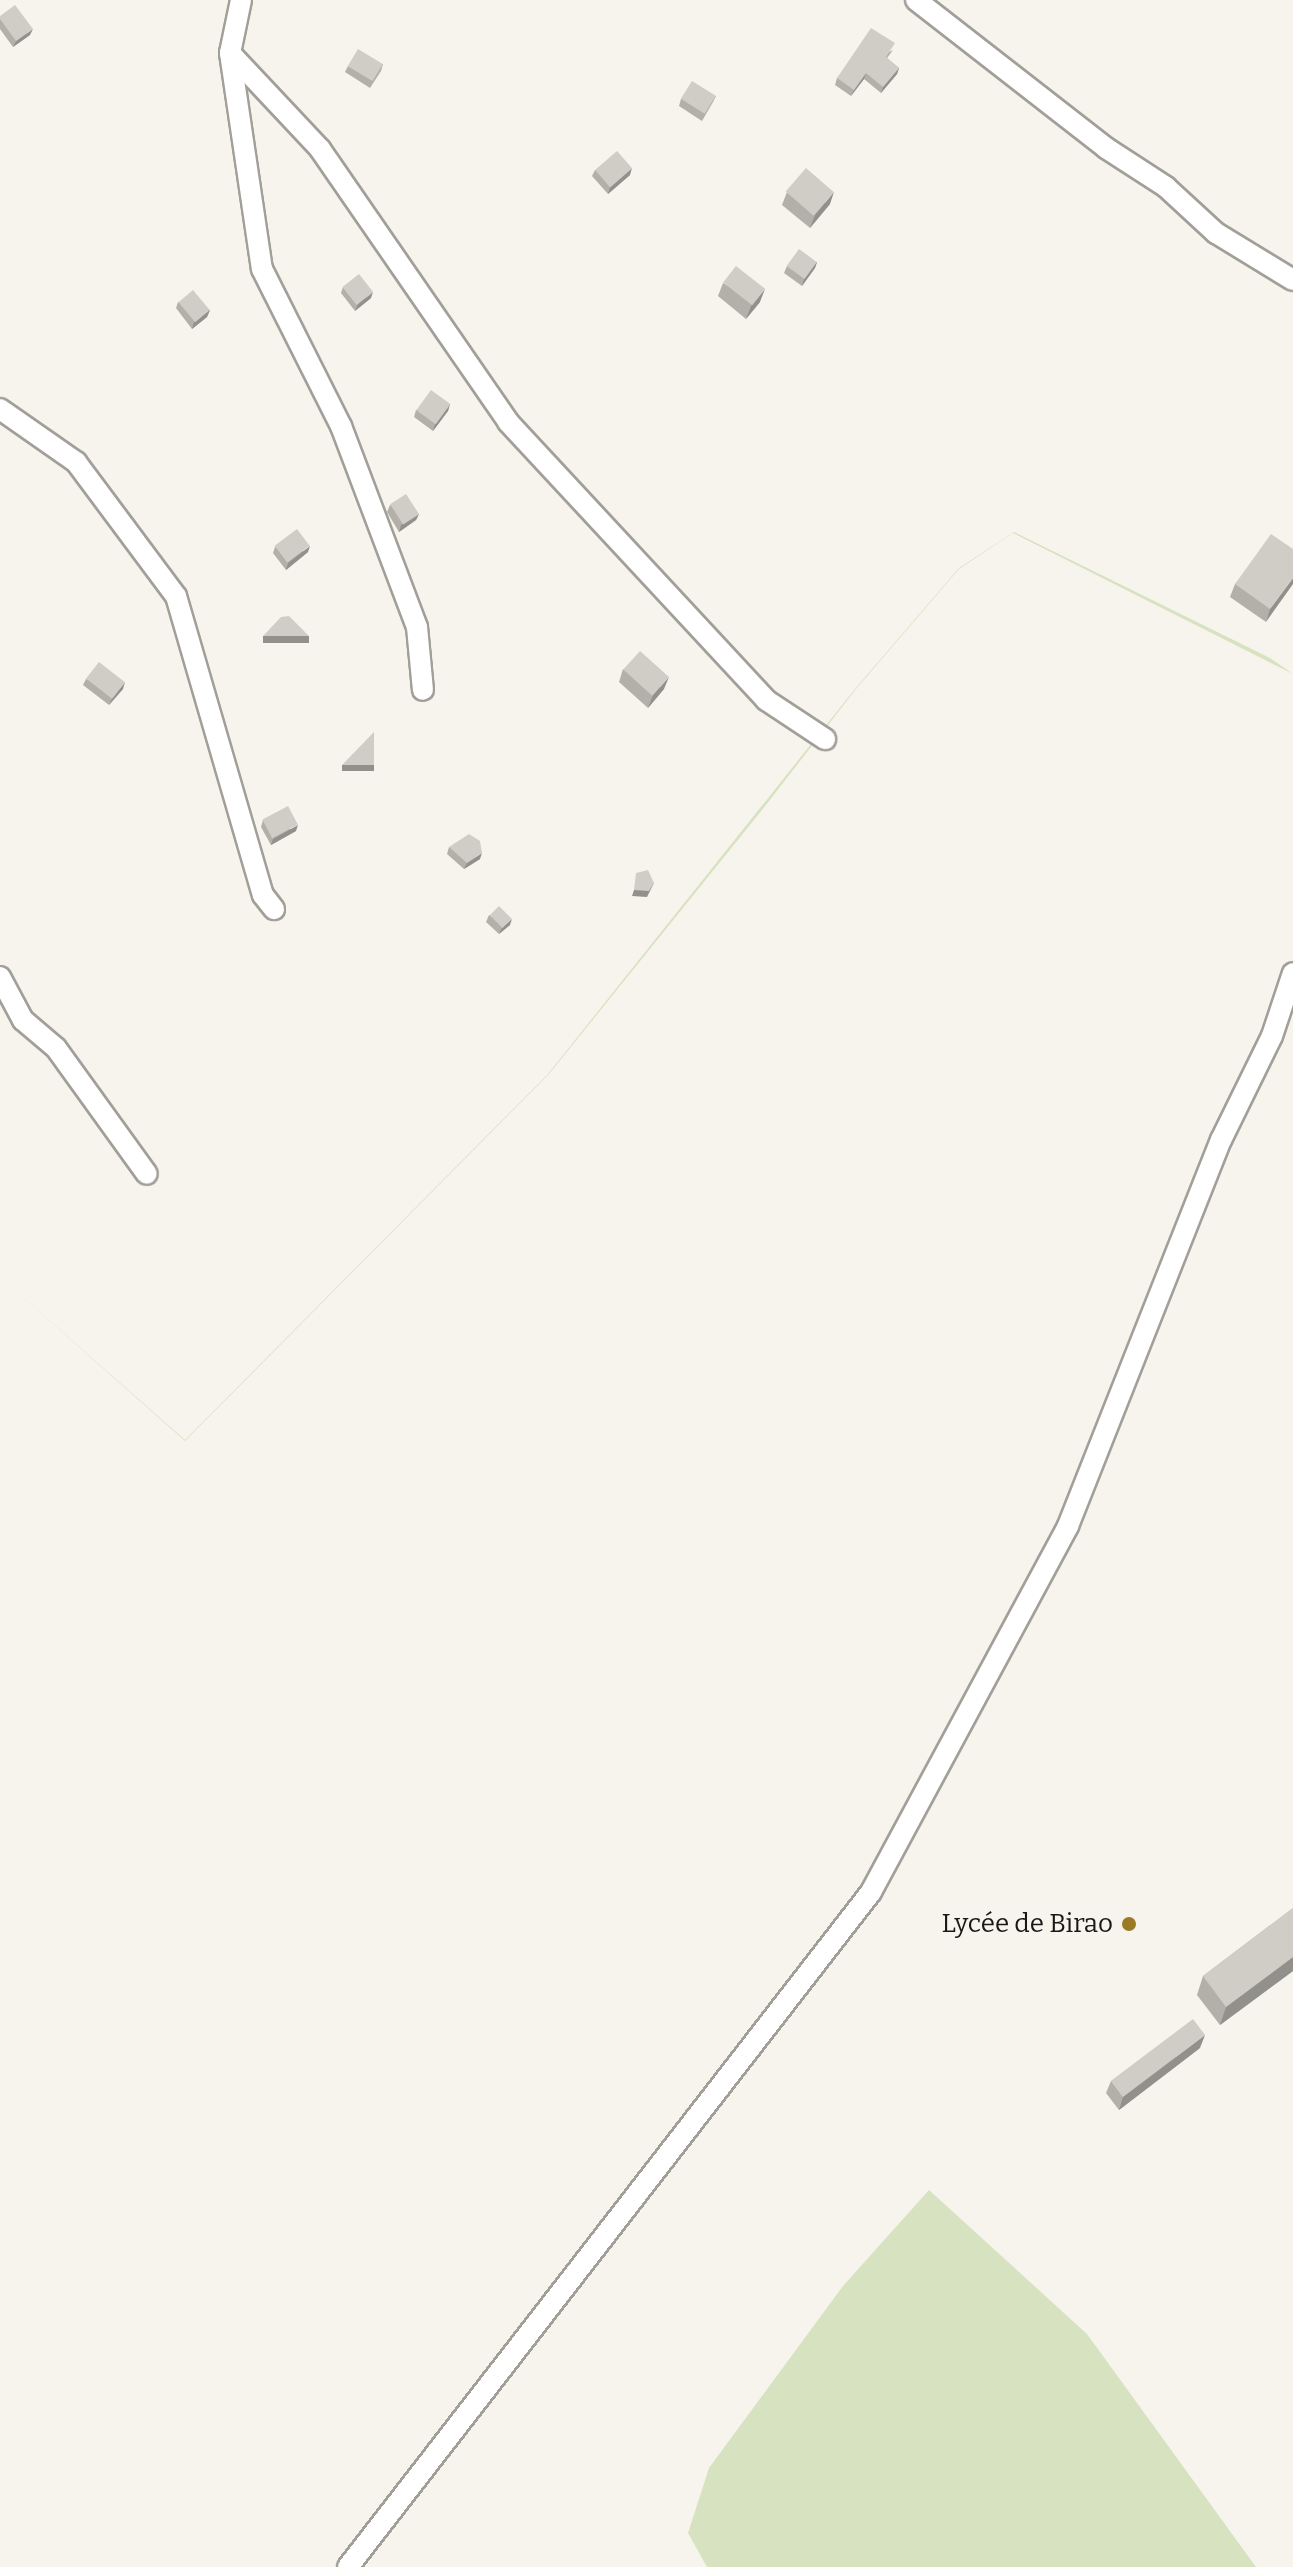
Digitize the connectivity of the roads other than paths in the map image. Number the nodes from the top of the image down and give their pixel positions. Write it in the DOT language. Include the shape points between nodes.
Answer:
graph roads {
  1 [pos="241,0"];
  2 [pos="927,4"];
  3 [pos="230,53"];
  4 [pos="1293,280"];
  5 [pos="0,409"];
  6 [pos="423,690"];
  7 [pos="825,739"];
  8 [pos="274,909"];
  9 [pos="1293,973"];
  10 [pos="0,977"];
  11 [pos="147,1174"];
  12 [pos="348,2567"];
  1 -- 3 [label="street"];
  2 -- 4 [label="street" via="1005,73 1166,187 1216,233"];
  3 -- 6 [label="street" via="262,269 341,426 417,627"];
  3 -- 7 [label="street" via="320,149 508,422 766,700"];
  5 -- 8 [label="street" via="76,462 176,596 263,895"];
  9 -- 12 [label="street" via="1272,1036 1221,1140 1068,1526 871,1892"];
  10 -- 11 [label="street" via="23,1020 56,1048"];
}
